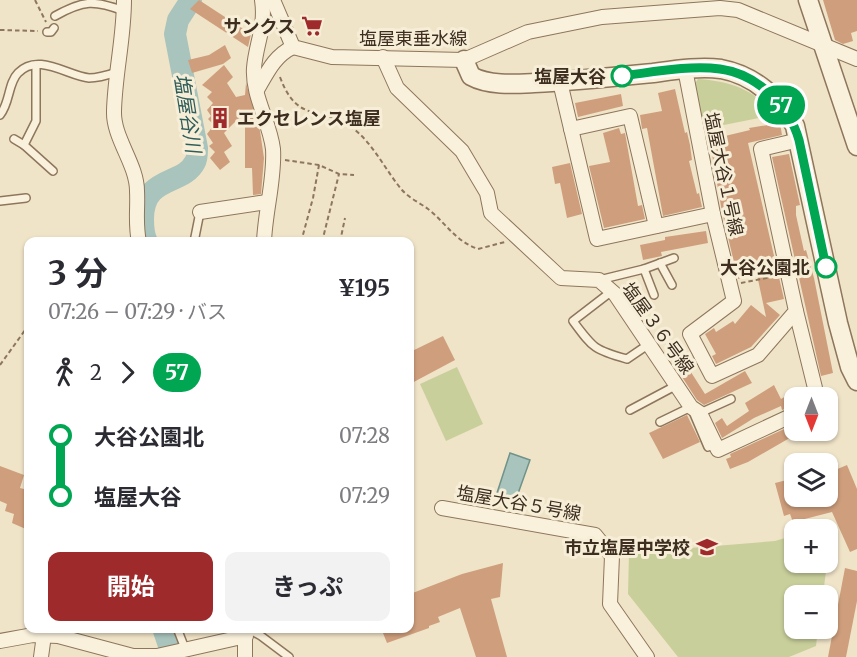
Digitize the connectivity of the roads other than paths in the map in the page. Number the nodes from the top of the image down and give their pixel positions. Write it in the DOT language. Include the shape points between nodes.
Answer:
graph roads {
  1 [pos="262,0"];
  2 [pos="273,0"];
  3 [pos="808,0"];
  4 [pos="124,5"];
  5 [pos="56,16"];
  6 [pos="823,45"];
  7 [pos="292,47"];
  8 [pos="383,57"];
  9 [pos="857,59"];
  10 [pos="464,60"];
  11 [pos="36,65"];
  12 [pos="685,69"];
  13 [pos="117,72"];
  14 [pos="560,82"];
  15 [pos="256,90"];
  16 [pos="0,115"];
  17 [pos="571,129"];
  18 [pos="14,139"];
  19 [pos="799,140"];
  20 [pos="24,145"];
  21 [pos="857,146"];
  22 [pos="53,171"];
  23 [pos="26,198"];
  24 [pos="0,201"];
  25 [pos="267,202"];
  26 [pos="200,212"];
  27 [pos="713,214"];
  28 [pos="656,226"];
  29 [pos="138,237"];
  30 [pos="195,237"];
  31 [pos="264,237"];
  32 [pos="674,258"];
  33 [pos="660,263"];
  34 [pos="644,269"];
  35 [pos="599,280"];
  36 [pos="672,285"];
  37 [pos="612,291"];
  38 [pos="654,296"];
  39 [pos="796,310"];
  40 [pos="650,344"];
  41 [pos="857,381"];
  42 [pos="677,385"];
  43 [pos="815,387"];
  44 [pos="731,399"];
  45 [pos="630,410"];
  46 [pos="696,410"];
  47 [pos="784,420"];
  48 [pos="660,422"];
  49 [pos="442,508"];
  50 [pos="179,633"];
  51 [pos="240,633"];
  52 [pos="246,633"];
  53 [pos="249,633"];
  54 [pos="44,635"];
  55 [pos="0,640"];
  56 [pos="186,651"];
  57 [pos="102,652"];
  58 [pos="41,657"];
  59 [pos="157,657"];
  60 [pos="244,657"];
  61 [pos="289,657"];
  62 [pos="647,657"];
  1 -- 15 [label="street" via="264,19 254,69"];
  2 -- 7 [label="street"];
  3 -- 6 [label="street"];
  4 -- 5 [label="lane" via="87,2"];
  4 -- 13 [label="street" via="123,44"];
  6 -- 9 [label="street, 塩屋東垂水線"];
  6 -- 10 [label="street, 塩屋東垂水線" via="738,10 720,8 602,17 528,32"];
  6 -- 21 [label="street"];
  7 -- 8 [label="street, 塩屋東垂水線" via="332,57"];
  7 -- 15 [label="street" via="273,61"];
  8 -- 10 [label="street, 塩屋東垂水線"];
  8 -- 35 [label="street, 塩屋３６号線" via="397,88 462,151 486,193 491,213 561,278"];
  10 -- 14 [label="street" via="471,76 479,80 518,84"];
  11 -- 13 [label="lane" via="49,65 88,78"];
  11 -- 16 [label="lane" via="16,74"];
  11 -- 20 [label="lane" via="36,121"];
  12 -- 14 [label="street"];
  12 -- 19 [label="street" via="720,69 759,84 785,108"];
  12 -- 27 [label="street, 塩屋大谷１号線"];
  13 -- 29 [label="street" via="114,114 137,191"];
  14 -- 17 [label="street"];
  15 -- 25 [label="street" via="270,131 273,159"];
  17 -- 28 [label="street" via="597,239"];
  17 -- 28 [label="street" via="630,116"];
  18 -- 20 [label="lane"];
  19 -- 39 [label="street" via="761,149"];
  19 -- 41 [label="street" via="838,323"];
  20 -- 22 [label="lane"];
  23 -- 24 [label="lane"];
  25 -- 26 [label="street"];
  25 -- 31 [label="street"];
  26 -- 30 [label="lane"];
  27 -- 28 [label="street"];
  27 -- 39 [label="street, 塩屋大谷１号線" via="734,301 690,334 712,376 758,355"];
  32 -- 33 [label="lane"];
  33 -- 34 [label="lane"];
  33 -- 36 [label="lane"];
  34 -- 35 [label="lane"];
  34 -- 38 [label="lane"];
  35 -- 37 [label="street, 塩屋３６号線"];
  37 -- 40 [label="street, 塩屋３６号線"];
  37 -- 40 [label="lane" via="573,321 598,351 627,359"];
  39 -- 43 [label="street"];
  40 -- 42 [label="street, 塩屋３６号線"];
  42 -- 45 [label="lane"];
  42 -- 46 [label="street, 塩屋３６号線"];
  44 -- 46 [label="lane"];
  46 -- 47 [label="street, 塩屋３６号線" via="716,454"];
  46 -- 48 [label="lane"];
  49 -- 62 [label="street, 塩屋大谷５号線" via="595,535 612,556 610,604"];
  50 -- 56 [label="lane"];
  51 -- 56 [label="street"];
  52 -- 60 [label="street"];
  53 -- 61 [label="lane"];
  54 -- 55 [label="street"];
  54 -- 57 [label="street"];
  54 -- 58 [label="street"];
  56 -- 59 [label="street"];
  57 -- 59 [label="street"];
}
